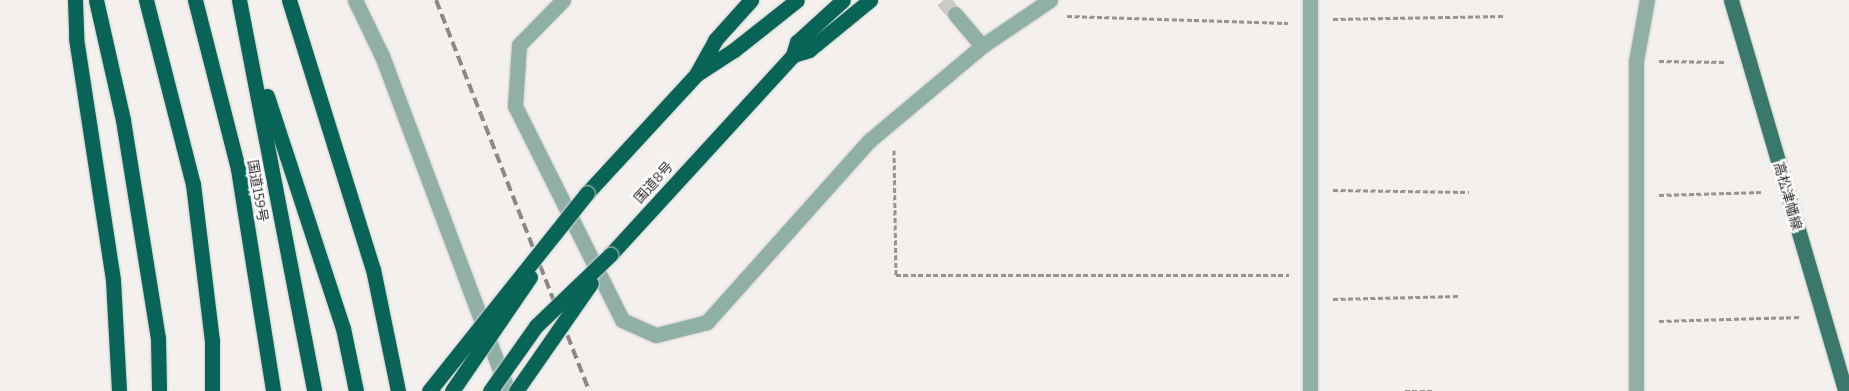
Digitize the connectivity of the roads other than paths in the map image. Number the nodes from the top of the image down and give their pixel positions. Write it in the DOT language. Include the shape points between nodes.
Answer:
graph roads {
  1 [pos="75,0"];
  2 [pos="96,0"];
  3 [pos="146,0"];
  4 [pos="195,0"];
  5 [pos="238,0"];
  6 [pos="289,0"];
  7 [pos="355,0"];
  8 [pos="563,0"];
  9 [pos="751,0"];
  10 [pos="797,0"];
  11 [pos="843,0"];
  12 [pos="870,0"];
  13 [pos="1050,0"];
  14 [pos="1310,0"];
  15 [pos="1647,0"];
  16 [pos="1731,0"];
  17 [pos="955,14"];
  18 [pos="248,40"];
  19 [pos="982,46"];
  20 [pos="793,55"];
  21 [pos="697,74"];
  22 [pos="588,193"];
  23 [pos="610,255"];
  24 [pos="119,391"];
  25 [pos="160,391"];
  26 [pos="212,391"];
  27 [pos="272,391"];
  28 [pos="314,391"];
  29 [pos="356,391"];
  30 [pos="398,391"];
  31 [pos="429,391"];
  32 [pos="452,391"];
  33 [pos="490,391"];
  34 [pos="508,391"];
  35 [pos="516,391"];
  36 [pos="1310,391"];
  37 [pos="1636,391"];
  38 [pos="1844,391"];
  1 -- 24 [label="highway" via="76,38 113,280"];
  2 -- 25 [label="highway" via="123,120 158,338"];
  3 -- 26 [label="highway" via="193,184 212,340"];
  4 -- 27 [label="highway, 国道159号" via="238,169"];
  5 -- 18 [label="highway"];
  6 -- 30 [label="highway" via="373,268"];
  7 -- 34 [label="street" via="382,56"];
  8 -- 19 [label="street" via="519,45 515,106 622,320 656,334 708,322 870,140"];
  9 -- 21 [label="highway" via="715,40"];
  10 -- 21 [label="highway" via="734,50"];
  11 -- 20 [label="highway, 国道8号" via="797,42"];
  12 -- 20 [label="highway" via="809,50"];
  13 -- 19 [label="street"];
  14 -- 36 [label="street"];
  15 -- 37 [label="street" via="1636,61"];
  16 -- 38 [label="main road, 高松津幡線"];
  17 -- 19 [label="street"];
  18 -- 28 [label="highway"];
  18 -- 29 [label="highway" via="343,328"];
  20 -- 23 [label="highway, 国道8号"];
  21 -- 22 [label="highway"];
  22 -- 31 [label="highway, bridge"];
  22 -- 32 [label="highway, bridge"];
  23 -- 33 [label="highway, 国道8号, bridge" via="536,326"];
  23 -- 35 [label="highway, bridge"];
}
